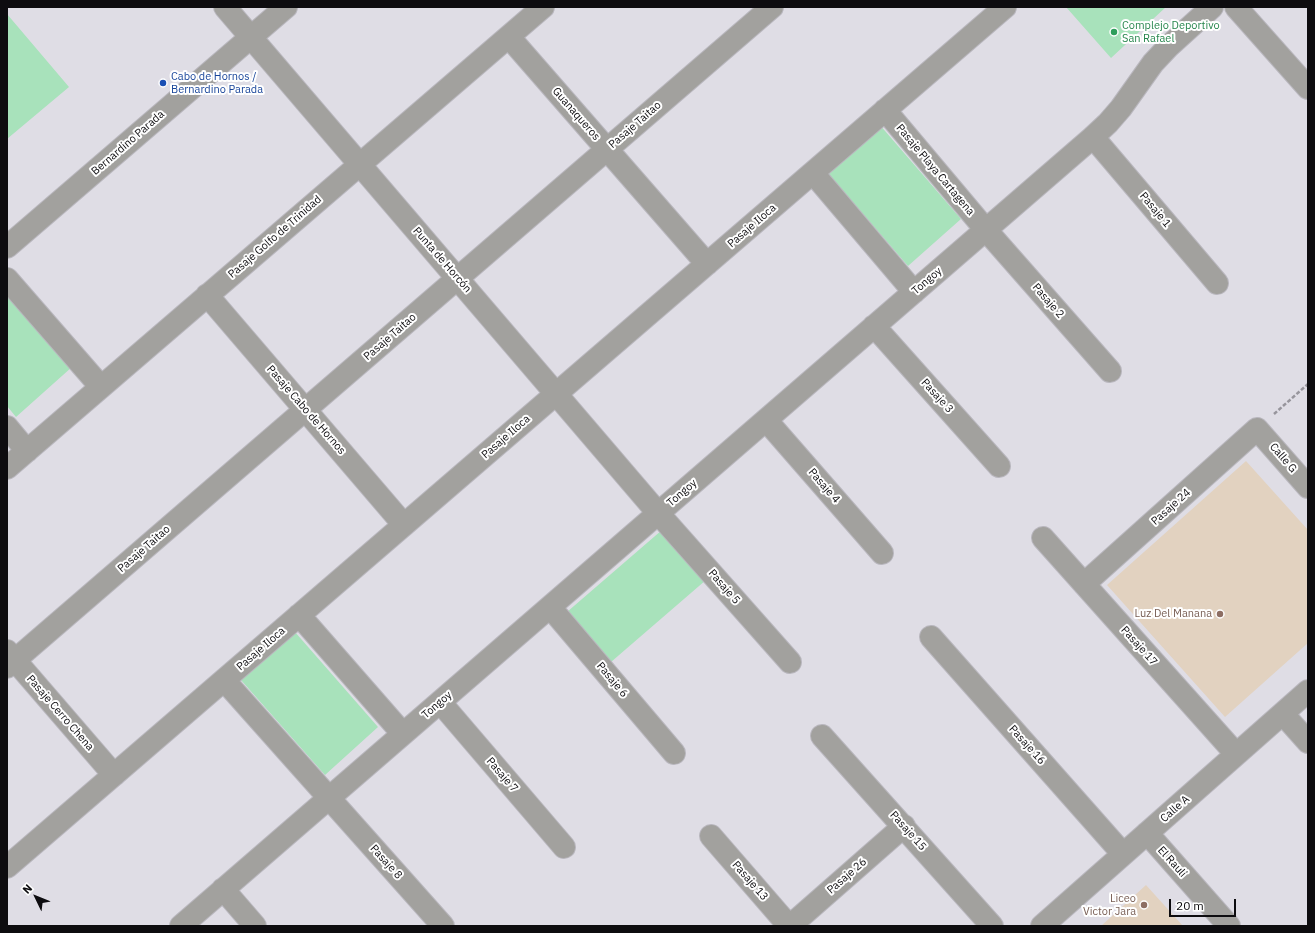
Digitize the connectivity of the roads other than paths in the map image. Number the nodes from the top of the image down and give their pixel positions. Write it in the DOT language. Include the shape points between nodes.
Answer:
graph roads {
  1 [pos="225,7"];
  2 [pos="286,7"];
  3 [pos="544,7"];
  4 [pos="772,7"];
  5 [pos="1005,7"];
  6 [pos="1212,7"];
  7 [pos="1236,7"];
  8 [pos="251,37"];
  9 [pos="509,37"];
  10 [pos="1308,88"];
  11 [pos="885,110"];
  12 [pos="1093,137"];
  13 [pos="607,149"];
  14 [pos="360,164"];
  15 [pos="813,173"];
  16 [pos="986,230"];
  17 [pos="7,247"];
  18 [pos="707,264"];
  19 [pos="458,278"];
  20 [pos="7,279"];
  21 [pos="1218,283"];
  22 [pos="914,292"];
  23 [pos="207,296"];
  24 [pos="874,326"];
  25 [pos="1110,371"];
  26 [pos="101,387"];
  27 [pos="556,394"];
  28 [pos="305,410"];
  29 [pos="766,420"];
  30 [pos="7,427"];
  31 [pos="1258,430"];
  32 [pos="27,451"];
  33 [pos="999,466"];
  34 [pos="7,468"];
  35 [pos="1308,487"];
  36 [pos="658,513"];
  37 [pos="404,525"];
  38 [pos="1043,538"];
  39 [pos="882,553"];
  40 [pos="1084,584"];
  41 [pos="550,607"];
  42 [pos="299,616"];
  43 [pos="931,636"];
  44 [pos="10,659"];
  45 [pos="790,662"];
  46 [pos="224,680"];
  47 [pos="1308,691"];
  48 [pos="440,702"];
  49 [pos="1283,714"];
  50 [pos="403,734"];
  51 [pos="822,736"];
  52 [pos="1308,742"];
  53 [pos="674,753"];
  54 [pos="1236,754"];
  55 [pos="114,775"];
  56 [pos="329,798"];
  57 [pos="904,826"];
  58 [pos="1147,833"];
  59 [pos="710,836"];
  60 [pos="564,847"];
  61 [pos="1124,854"];
  62 [pos="7,867"];
  63 [pos="223,889"];
  64 [pos="181,926"];
  65 [pos="255,926"];
  66 [pos="443,926"];
  67 [pos="789,926"];
  68 [pos="992,926"];
  69 [pos="1042,926"];
  70 [pos="1229,926"];
  1 -- 8 [label="street, Punta de Horcón"];
  2 -- 8 [label="street, Bernardino Parada"];
  3 -- 9 [label="street, Pasaje Golfo de Trinidad"];
  4 -- 13 [label="street, Pasaje Taitao"];
  5 -- 11 [label="street, Pasaje Iloca"];
  6 -- 12 [label="street, Tongoy" via="1153,63 1121,108"];
  7 -- 10 [label="street"];
  8 -- 14 [label="street, Punta de Horcón"];
  8 -- 17 [label="street, Bernardino Parada"];
  9 -- 13 [label="street, Guanaqueros"];
  9 -- 14 [label="street, Pasaje Golfo de Trinidad"];
  11 -- 15 [label="street, Pasaje Iloca"];
  11 -- 16 [label="street, Pasaje Playa Cartagena"];
  12 -- 16 [label="street, Tongoy"];
  12 -- 21 [label="street, Pasaje 1"];
  13 -- 18 [label="street, Guanaqueros"];
  13 -- 19 [label="street, Pasaje Taitao"];
  14 -- 19 [label="street, Punta de Horcón"];
  14 -- 23 [label="street, Pasaje Golfo de Trinidad"];
  15 -- 18 [label="street, Pasaje Iloca"];
  15 -- 22 [label="street"];
  16 -- 22 [label="street, Tongoy"];
  16 -- 25 [label="street, Pasaje 2"];
  18 -- 27 [label="street, Pasaje Iloca"];
  19 -- 27 [label="street, Punta de Horcón"];
  19 -- 28 [label="street, Pasaje Taitao"];
  20 -- 26 [label="street"];
  22 -- 24 [label="street, Tongoy"];
  23 -- 26 [label="street, Pasaje Golfo de Trinidad"];
  23 -- 28 [label="street, Pasaje Cabo de Hornos"];
  24 -- 29 [label="street, Tongoy"];
  24 -- 33 [label="street, Pasaje 3"];
  26 -- 32 [label="street, Pasaje Golfo de Trinidad"];
  27 -- 36 [label="street, Punta de Horcón"];
  27 -- 37 [label="street, Pasaje Iloca"];
  28 -- 37 [label="street, Pasaje Cabo de Hornos"];
  28 -- 44 [label="street, Pasaje Taitao"];
  29 -- 36 [label="street, Tongoy"];
  29 -- 39 [label="street, Pasaje 4"];
  30 -- 32 [label="street"];
  31 -- 35 [label="street, Calle G"];
  31 -- 40 [label="street, Pasaje 24"];
  32 -- 34 [label="street, Pasaje Golfo de Trinidad"];
  36 -- 41 [label="street, Tongoy"];
  36 -- 45 [label="street, Pasaje 5"];
  37 -- 42 [label="street, Pasaje Iloca"];
  38 -- 40 [label="street, Pasaje 17"];
  40 -- 54 [label="street, Pasaje 17"];
  41 -- 48 [label="street, Tongoy"];
  41 -- 53 [label="street, Pasaje 6"];
  42 -- 46 [label="street, Pasaje Iloca"];
  42 -- 50 [label="street"];
  43 -- 61 [label="street, Pasaje 16"];
  44 -- 55 [label="street, Pasaje Cerro Chena"];
  46 -- 55 [label="street, Pasaje Iloca"];
  46 -- 56 [label="street"];
  47 -- 49 [label="street, Calle A"];
  48 -- 50 [label="street, Tongoy"];
  48 -- 60 [label="street, Pasaje 7"];
  49 -- 52 [label="street"];
  49 -- 54 [label="street, Calle A"];
  50 -- 56 [label="street, Tongoy"];
  51 -- 57 [label="street, Pasaje 15"];
  54 -- 58 [label="street, Calle A"];
  55 -- 62 [label="street, Pasaje Iloca"];
  56 -- 63 [label="street, Tongoy"];
  56 -- 66 [label="street, Pasaje 8"];
  57 -- 67 [label="street, Pasaje 26"];
  57 -- 68 [label="street, Pasaje 15"];
  58 -- 61 [label="street, Calle A"];
  58 -- 70 [label="street, El Raulí"];
  59 -- 67 [label="street, Pasaje 13"];
  61 -- 69 [label="street, Calle A"];
  63 -- 64 [label="street, Tongoy"];
  63 -- 65 [label="street"];
}
